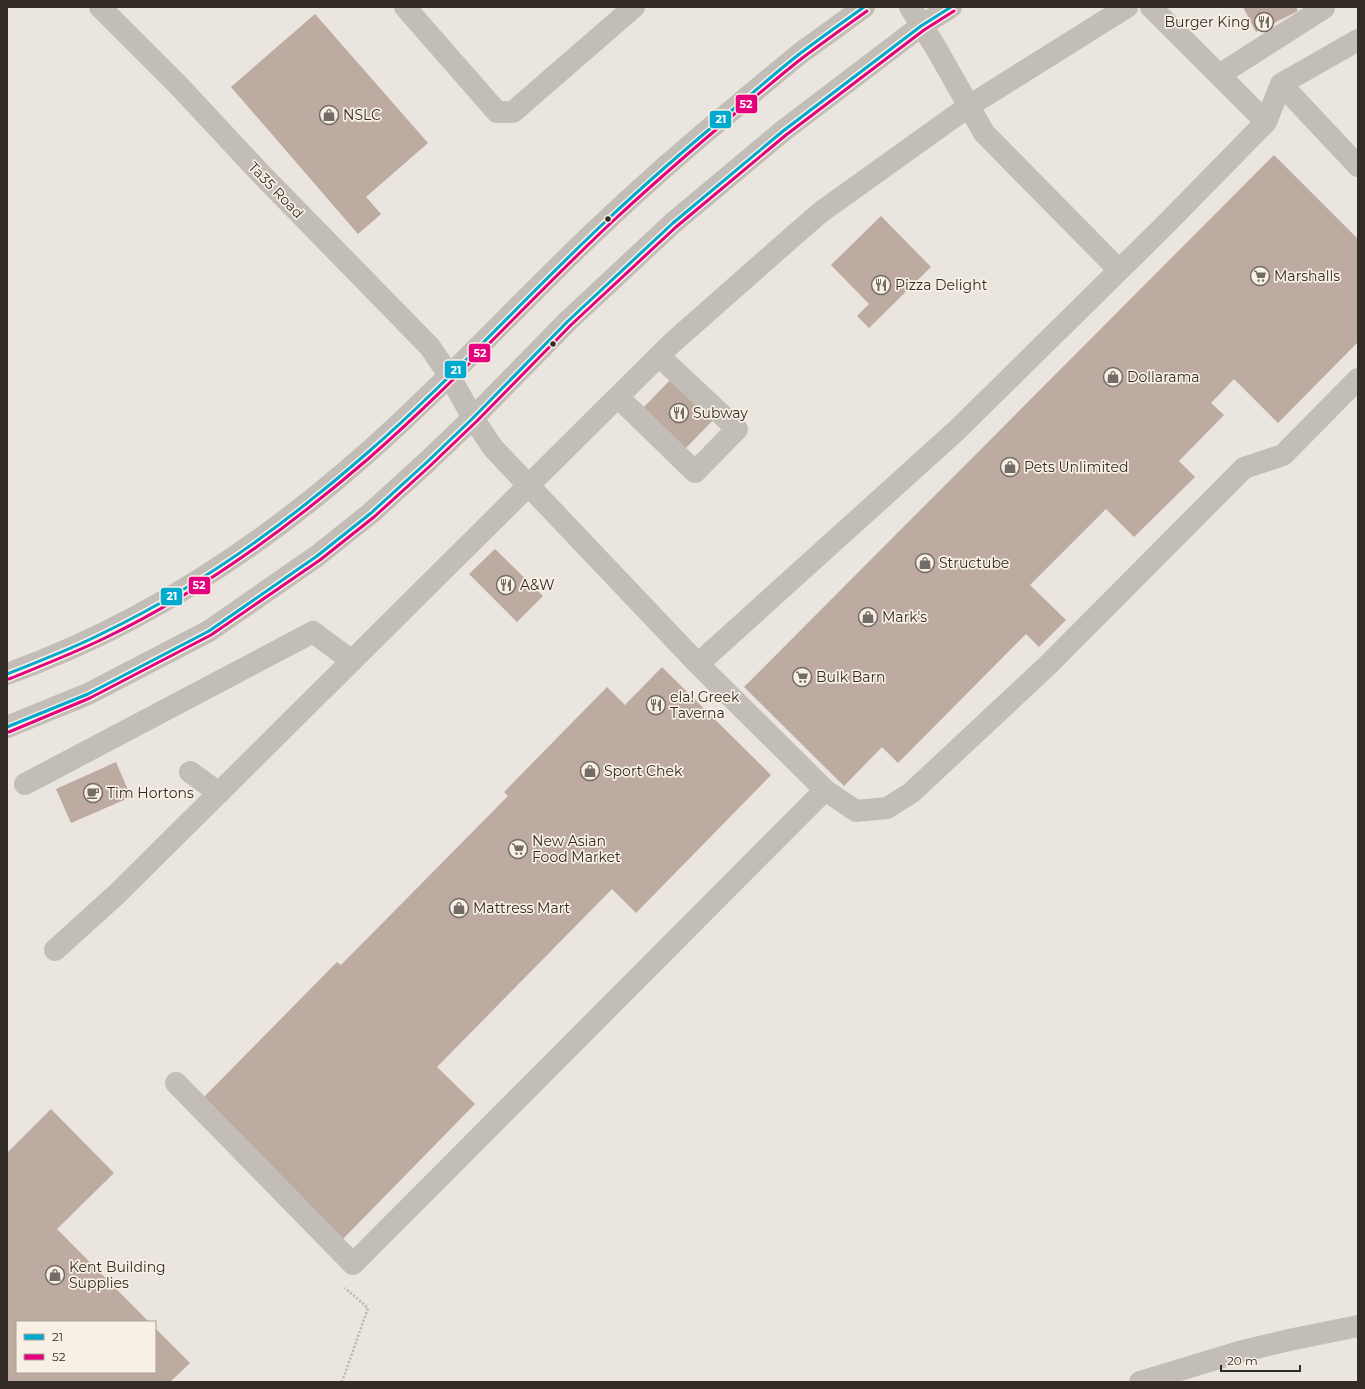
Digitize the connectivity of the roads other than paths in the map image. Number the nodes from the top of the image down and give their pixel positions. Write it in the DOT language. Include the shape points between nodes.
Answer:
graph roads {
  1 [pos="100,7"];
  2 [pos="406,7"];
  3 [pos="634,7"];
  4 [pos="864,7"];
  5 [pos="910,7"];
  6 [pos="951,7"];
  7 [pos="1127,7"];
  8 [pos="1151,7"];
  9 [pos="1323,7"];
  10 [pos="921,26"];
  11 [pos="1358,40"];
  12 [pos="1219,75"];
  13 [pos="1280,84"];
  14 [pos="969,106"];
  15 [pos="1266,122"];
  16 [pos="1358,166"];
  17 [pos="1120,270"];
  18 [pos="659,356"];
  19 [pos="449,375"];
  20 [pos="1358,379"];
  21 [pos="618,397"];
  22 [pos="473,418"];
  23 [pos="529,485"];
  24 [pos="352,661"];
  25 [pos="698,664"];
  26 [pos="7,674"];
  27 [pos="7,727"];
  28 [pos="190,772"];
  29 [pos="25,784"];
  30 [pos="825,790"];
  31 [pos="219,793"];
  32 [pos="55,950"];
  33 [pos="176,1083"];
  34 [pos="1358,1326"];
  35 [pos="1140,1382"];
  1 -- 19 [label="street, Ta35 Road" via="430,347"];
  2 -- 3 [label="street" via="497,112 513,112"];
  4 -- 19 [label="street" via="801,53 696,140 598,228"];
  5 -- 10 [label="street"];
  6 -- 10 [label="street"];
  7 -- 14 [label="street"];
  8 -- 12 [label="street"];
  9 -- 12 [label="street"];
  10 -- 14 [label="street"];
  10 -- 22 [label="street" via="784,131 657,237 568,321"];
  11 -- 13 [label="street"];
  12 -- 15 [label="street"];
  13 -- 15 [label="street"];
  13 -- 16 [label="street"];
  14 -- 17 [label="street" via="984,133"];
  14 -- 18 [label="street" via="821,212"];
  15 -- 17 [label="street"];
  17 -- 25 [label="street" via="957,430"];
  18 -- 21 [label="street"];
  18 -- 21 [label="street" via="737,429 695,472"];
  19 -- 22 [label="street, Ta35 Road"];
  19 -- 26 [label="street" via="367,454 264,537 202,578 140,614 86,642"];
  20 -- 30 [label="street, Ta35 Road" via="1283,455 1244,468 1047,666 911,792 887,808 856,811"];
  21 -- 23 [label="street"];
  22 -- 23 [label="street, Ta35 Road" via="493,448"];
  22 -- 27 [label="street" via="371,513 317,556 209,631 88,694"];
  23 -- 24 [label="street"];
  23 -- 25 [label="street, Ta35 Road"];
  24 -- 29 [label="street" via="313,632"];
  24 -- 31 [label="street"];
  25 -- 30 [label="street, Ta35 Road"];
  28 -- 31 [label="street"];
  30 -- 33 [label="street" via="353,1264"];
  31 -- 32 [label="street" via="118,893"];
  34 -- 35 [label="street" via="1238,1352"];
}
